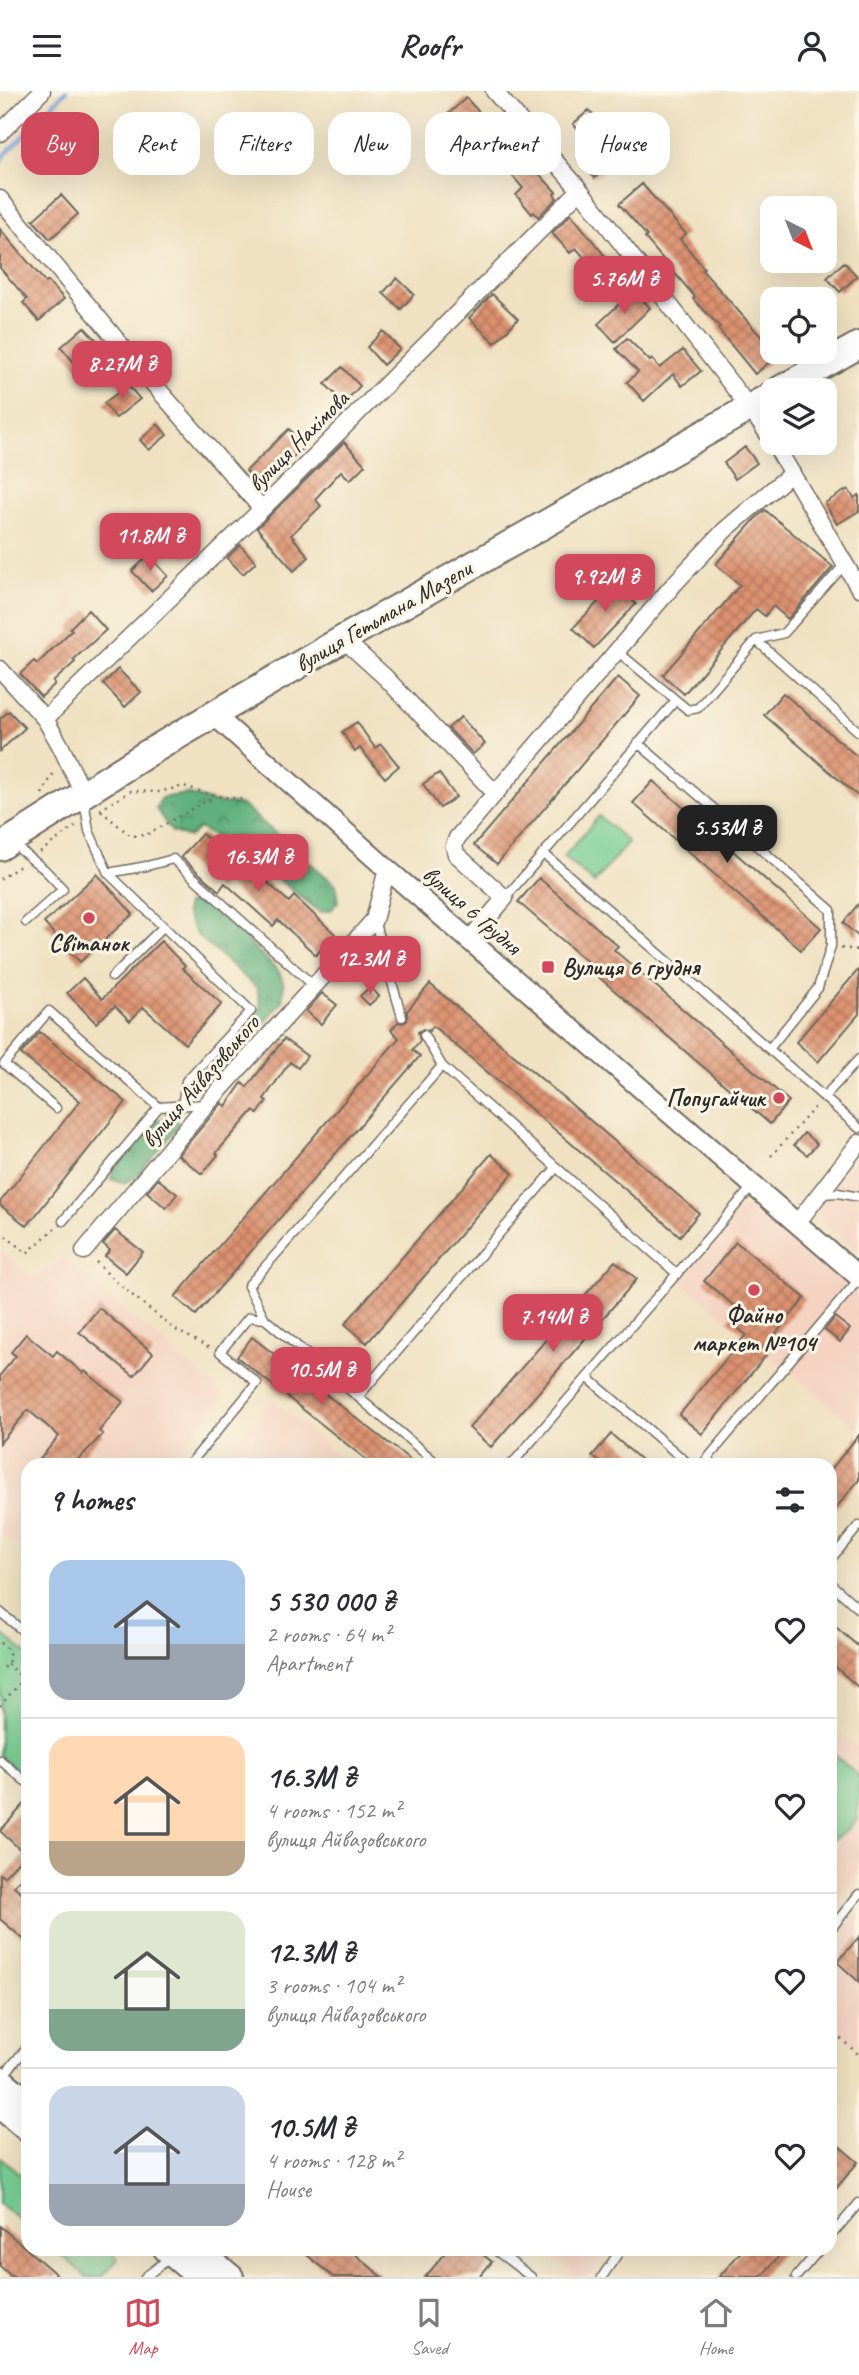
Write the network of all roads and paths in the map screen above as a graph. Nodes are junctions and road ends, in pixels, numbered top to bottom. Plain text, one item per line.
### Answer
1 (42, 91) edge
2 (494, 91) edge
3 (0, 132) edge
4 (580, 190) junction
5 (1, 200) edge
6 (856, 342) edge
7 (798, 378) edge
8 (760, 401) edge
9 (781, 455) edge
10 (792, 473) junction
11 (262, 509) junction
12 (845, 564) junction
13 (859, 588) edge
14 (343, 639) junction
15 (756, 640) junction
16 (617, 651) junction
17 (0, 669) edge
18 (676, 700) junction
19 (214, 715) junction
20 (45, 719) junction
21 (859, 732) edge
22 (638, 743) junction
23 (60, 745) junction
24 (495, 793) junction
25 (215, 796) junction
26 (242, 799) dead end
27 (36, 804) dead end
28 (90, 807) junction
29 (60, 839) dead end
30 (3, 848) edge
31 (543, 853) junction
32 (387, 869) junction
33 (108, 873) junction
34 (505, 898) junction
35 (374, 920) junction
36 (26, 922) dead end
37 (163, 927) junction
38 (469, 940) junction
39 (831, 946) junction
40 (859, 950) edge
41 (112, 977) dead end
42 (314, 986) junction
43 (402, 1017) dead end
44 (425, 1035) dead end
45 (769, 1048) junction
46 (859, 1059) edge
47 (2, 1062) edge
48 (442, 1066) junction
49 (824, 1097) junction
50 (207, 1104) junction
51 (182, 1106) junction
52 (159, 1107) junction
53 (55, 1108) dead end
54 (859, 1128) edge
55 (859, 1143) edge
56 (771, 1156) dead end
57 (556, 1168) junction
58 (754, 1184) junction
59 (819, 1194) junction
60 (859, 1197) edge
61 (63, 1221) joint
62 (797, 1223) junction
63 (0, 1232) edge
64 (84, 1251) joint
65 (677, 1274) junction
66 (859, 1278) edge
67 (265, 1319) junction
68 (220, 1352) junction
69 (587, 1377) junction
70 (358, 1397) junction
71 (195, 1458) edge
72 (431, 1458) edge
73 (517, 1458) edge
74 (682, 1458) edge
75 (708, 1458) edge
76 (859, 1525) edge
77 (837, 1552) edge
78 (837, 1589) edge
79 (859, 1609) edge
80 (0, 1612) edge
81 (21, 1629) edge
82 (0, 1643) edge
83 (8, 1664) junction
84 (0, 1670) edge
85 (21, 1676) edge
86 (21, 1682) edge
87 (0, 1706) edge
88 (0, 1760) edge
89 (21, 1778) edge
90 (859, 1894) edge
91 (837, 1921) edge
92 (837, 2035) edge
93 (21, 2054) edge
94 (859, 2055) edge
95 (0, 2079) edge
96 (21, 2097) edge
97 (0, 2106) edge
98 (21, 2124) edge
99 (859, 2203) edge
100 (837, 2229) edge
101 (172, 2256) edge
102 (183, 2256) edge
103 (189, 2256) edge
104 (503, 2256) edge
105 (616, 2256) edge
106 (814, 2256) edge
107 (145, 2277) edge
108 (199, 2277) edge
109 (231, 2277) edge
110 (531, 2277) edge
111 (602, 2277) edge
112 (796, 2277) edge

1 - 3 street
2 - 4 street
4 - 8 street
4 - 11 street, вулиця Нахімова
5 - 11 street
6 - 7 highway
8 - 14 highway, вулиця Гетьмана Мазепи
9 - 10 street
10 - 12 street
10 - 16 street
11 - 20 street, вулиця Нахімова
12 - 13 street
12 - 15 lane
14 - 19 highway, вулиця Гетьмана Мазепи
14 - 24 street
15 - 18 lane
15 - 21 lane
16 - 18 lane
16 - 24 street
17 - 20 street
18 - 22 lane
19 - 28 highway, вулиця Гетьмана Мазепи
19 - 32 street, вулиця 6 Грудня
20 - 23 street
22 - 31 lane
22 - 39 lane
23 - 27 path
23 - 28 street
24 - 34 street
25 - 26 path
25 - 28 path
25 - 28 path
28 - 29 path
28 - 30 highway, вулиця Гетьмана Мазепи
28 - 33 lane
30 - 36 lane
31 - 34 lane
31 - 45 lane
32 - 35 street, вулиця Айвазовського
32 - 38 street, вулиця 6 Грудня
33 - 37 lane
33 - 42 lane
34 - 38 street
35 - 42 street, вулиця Айвазовського
35 - 43 lane
37 - 41 lane
37 - 51 lane
38 - 58 street, вулиця 6 Грудня
39 - 40 path
39 - 45 lane
42 - 50 street, вулиця Айвазовського
44 - 48 lane
45 - 49 lane
46 - 49 lane
47 - 52 lane
47 - 53 lane
48 - 57 lane
48 - 67 lane
49 - 54 lane
49 - 56 path
50 - 51 lane
50 - 64 street, вулиця Айвазовського
51 - 52 lane
52 - 61 lane
55 - 59 street
57 - 65 lane
57 - 70 lane
58 - 62 street, вулиця 6 Грудня
58 - 65 lane
59 - 60 lane
59 - 62 street
61 - 63 path
62 - 66 street, вулиця 6 Грудня
64 - 68 path
65 - 69 lane
66 - 75 lane
67 - 68 lane
67 - 70 lane
68 - 71 lane
69 - 73 lane
69 - 74 lane
70 - 72 lane
76 - 77 lane
78 - 79 lane
80 - 81 lane
82 - 83 path
83 - 84 path
83 - 85 path
86 - 87 path
88 - 89 lane
90 - 91 lane
92 - 94 path
93 - 95 lane
95 - 96 main road
97 - 98 main road
99 - 100 lane
101 - 107 lane
102 - 108 main road
103 - 109 main road
104 - 110 lane
105 - 111 lane
106 - 112 lane

